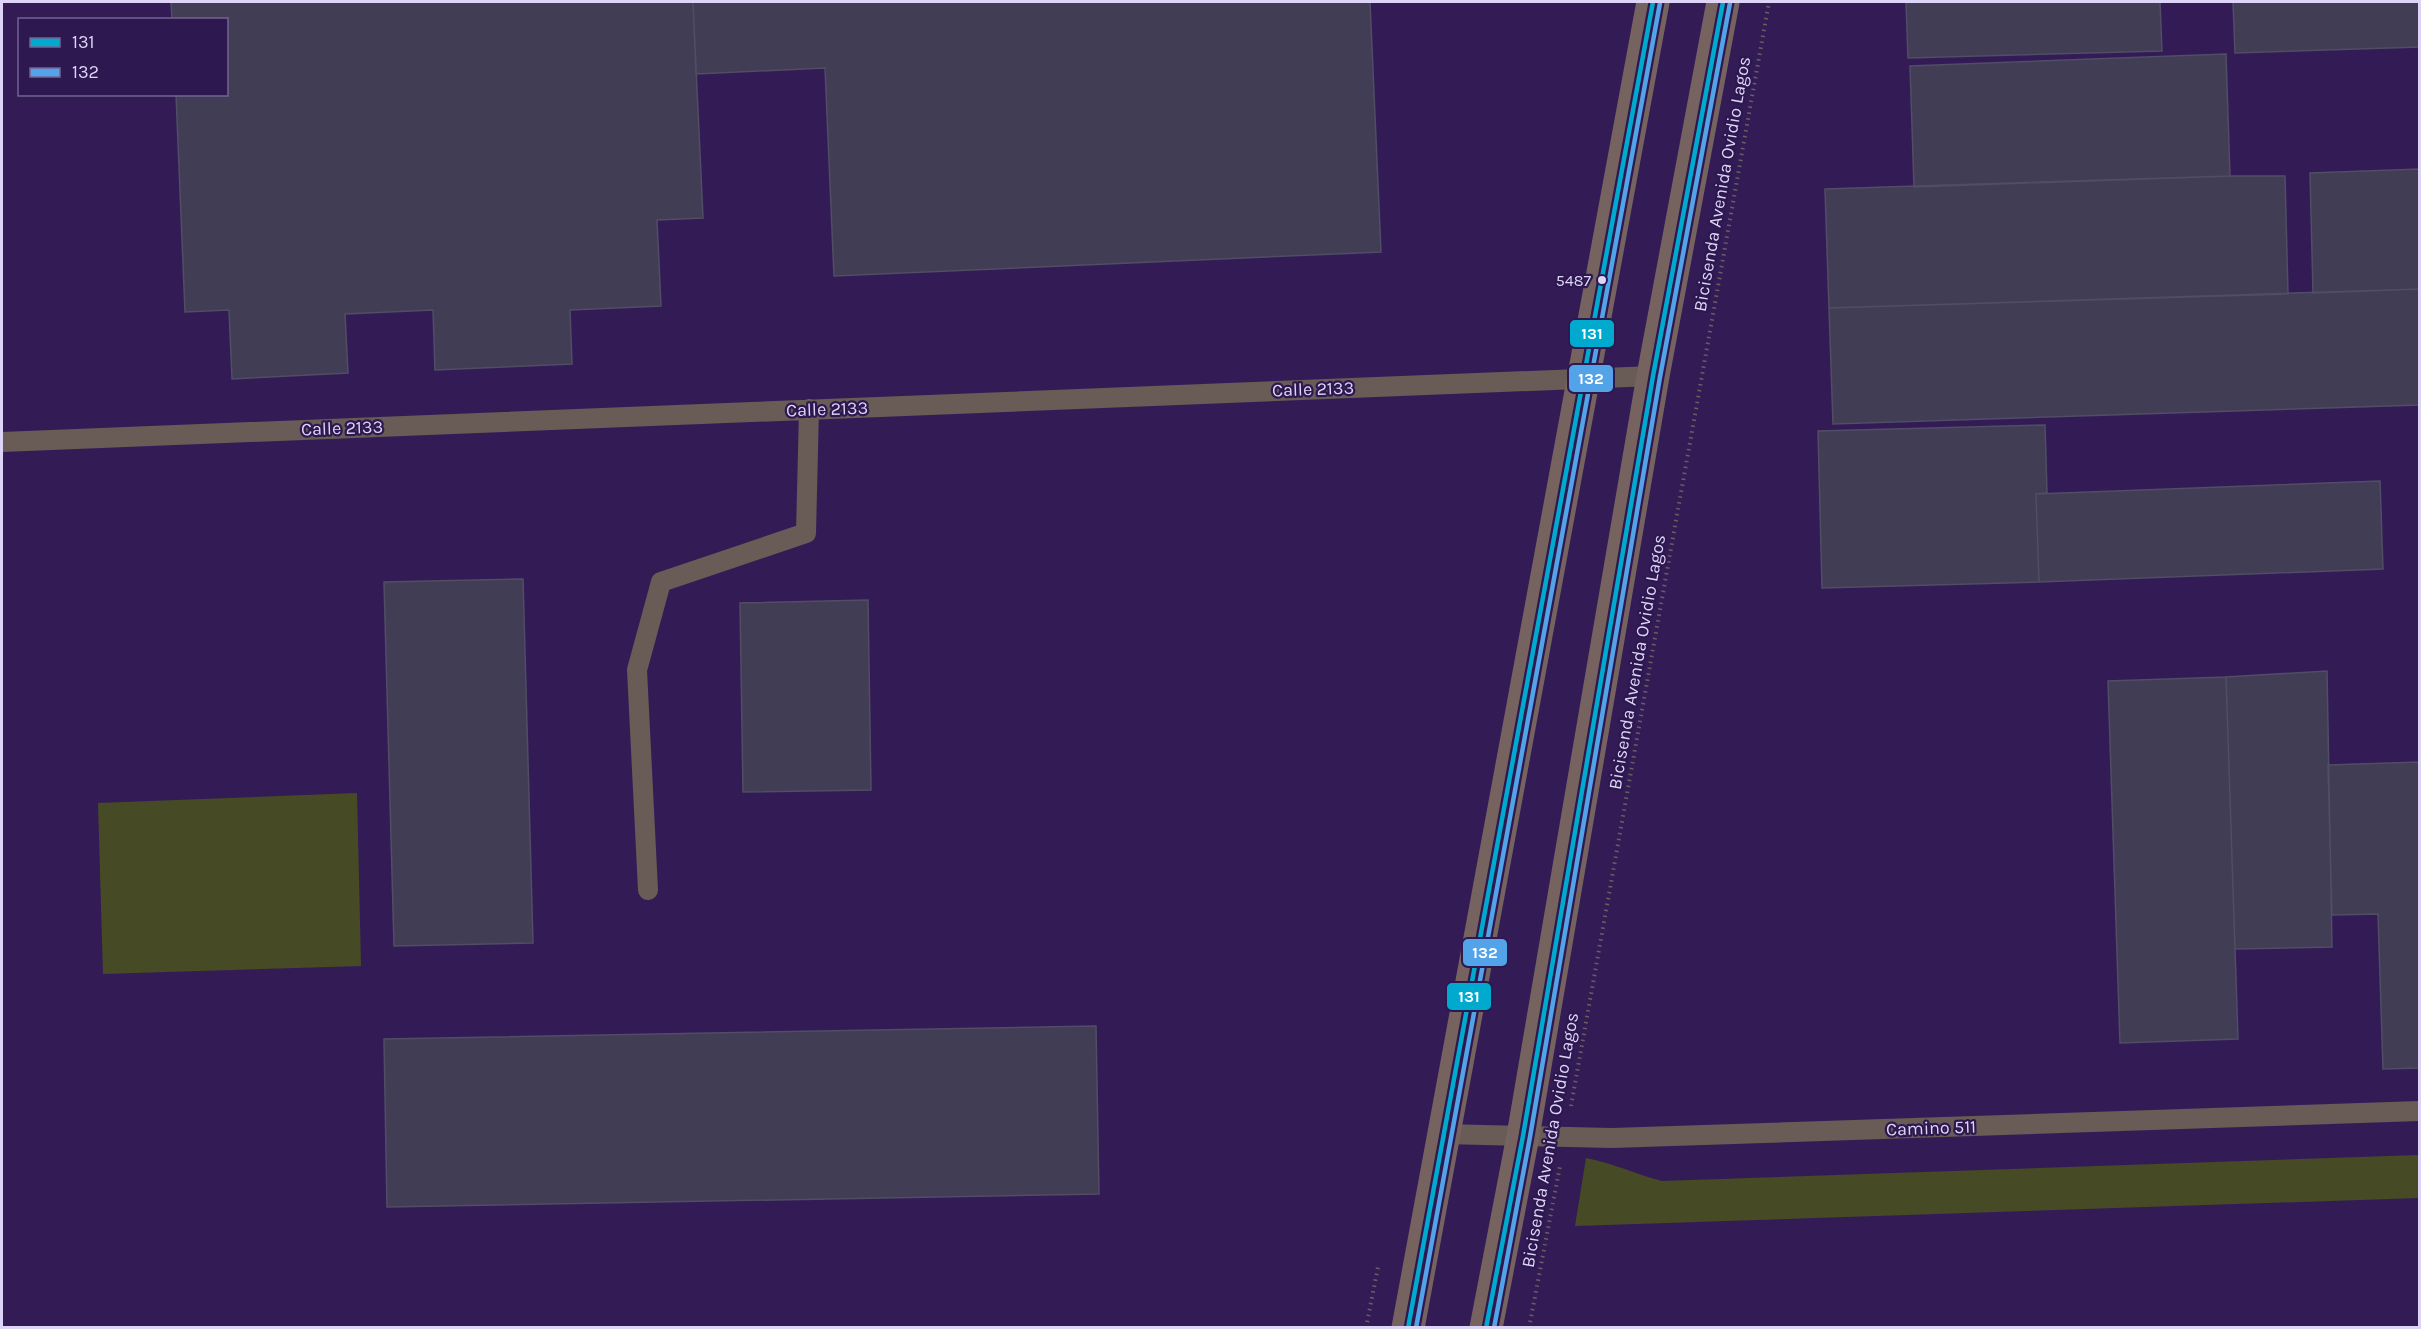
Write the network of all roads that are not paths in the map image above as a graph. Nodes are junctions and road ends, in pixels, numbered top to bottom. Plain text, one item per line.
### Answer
1 (1653, 2) edge
2 (1723, 2) edge
3 (1653, 376) junction
4 (1583, 379) junction
5 (809, 409) junction
6 (2, 442) edge
7 (648, 890) dead end
8 (2420, 1111) edge
9 (1442, 1134) junction
10 (1523, 1136) junction
11 (1408, 1328) edge
12 (1486, 1328) edge

1 - 4 main road
2 - 3 main road
3 - 4 lane, Calle 2133
3 - 10 main road
4 - 5 lane, Calle 2133
4 - 9 main road
5 - 6 lane, Calle 2133
5 - 7 lane
8 - 10 lane, Camino 511
9 - 10 lane, Camino 511
9 - 11 main road
10 - 12 main road

